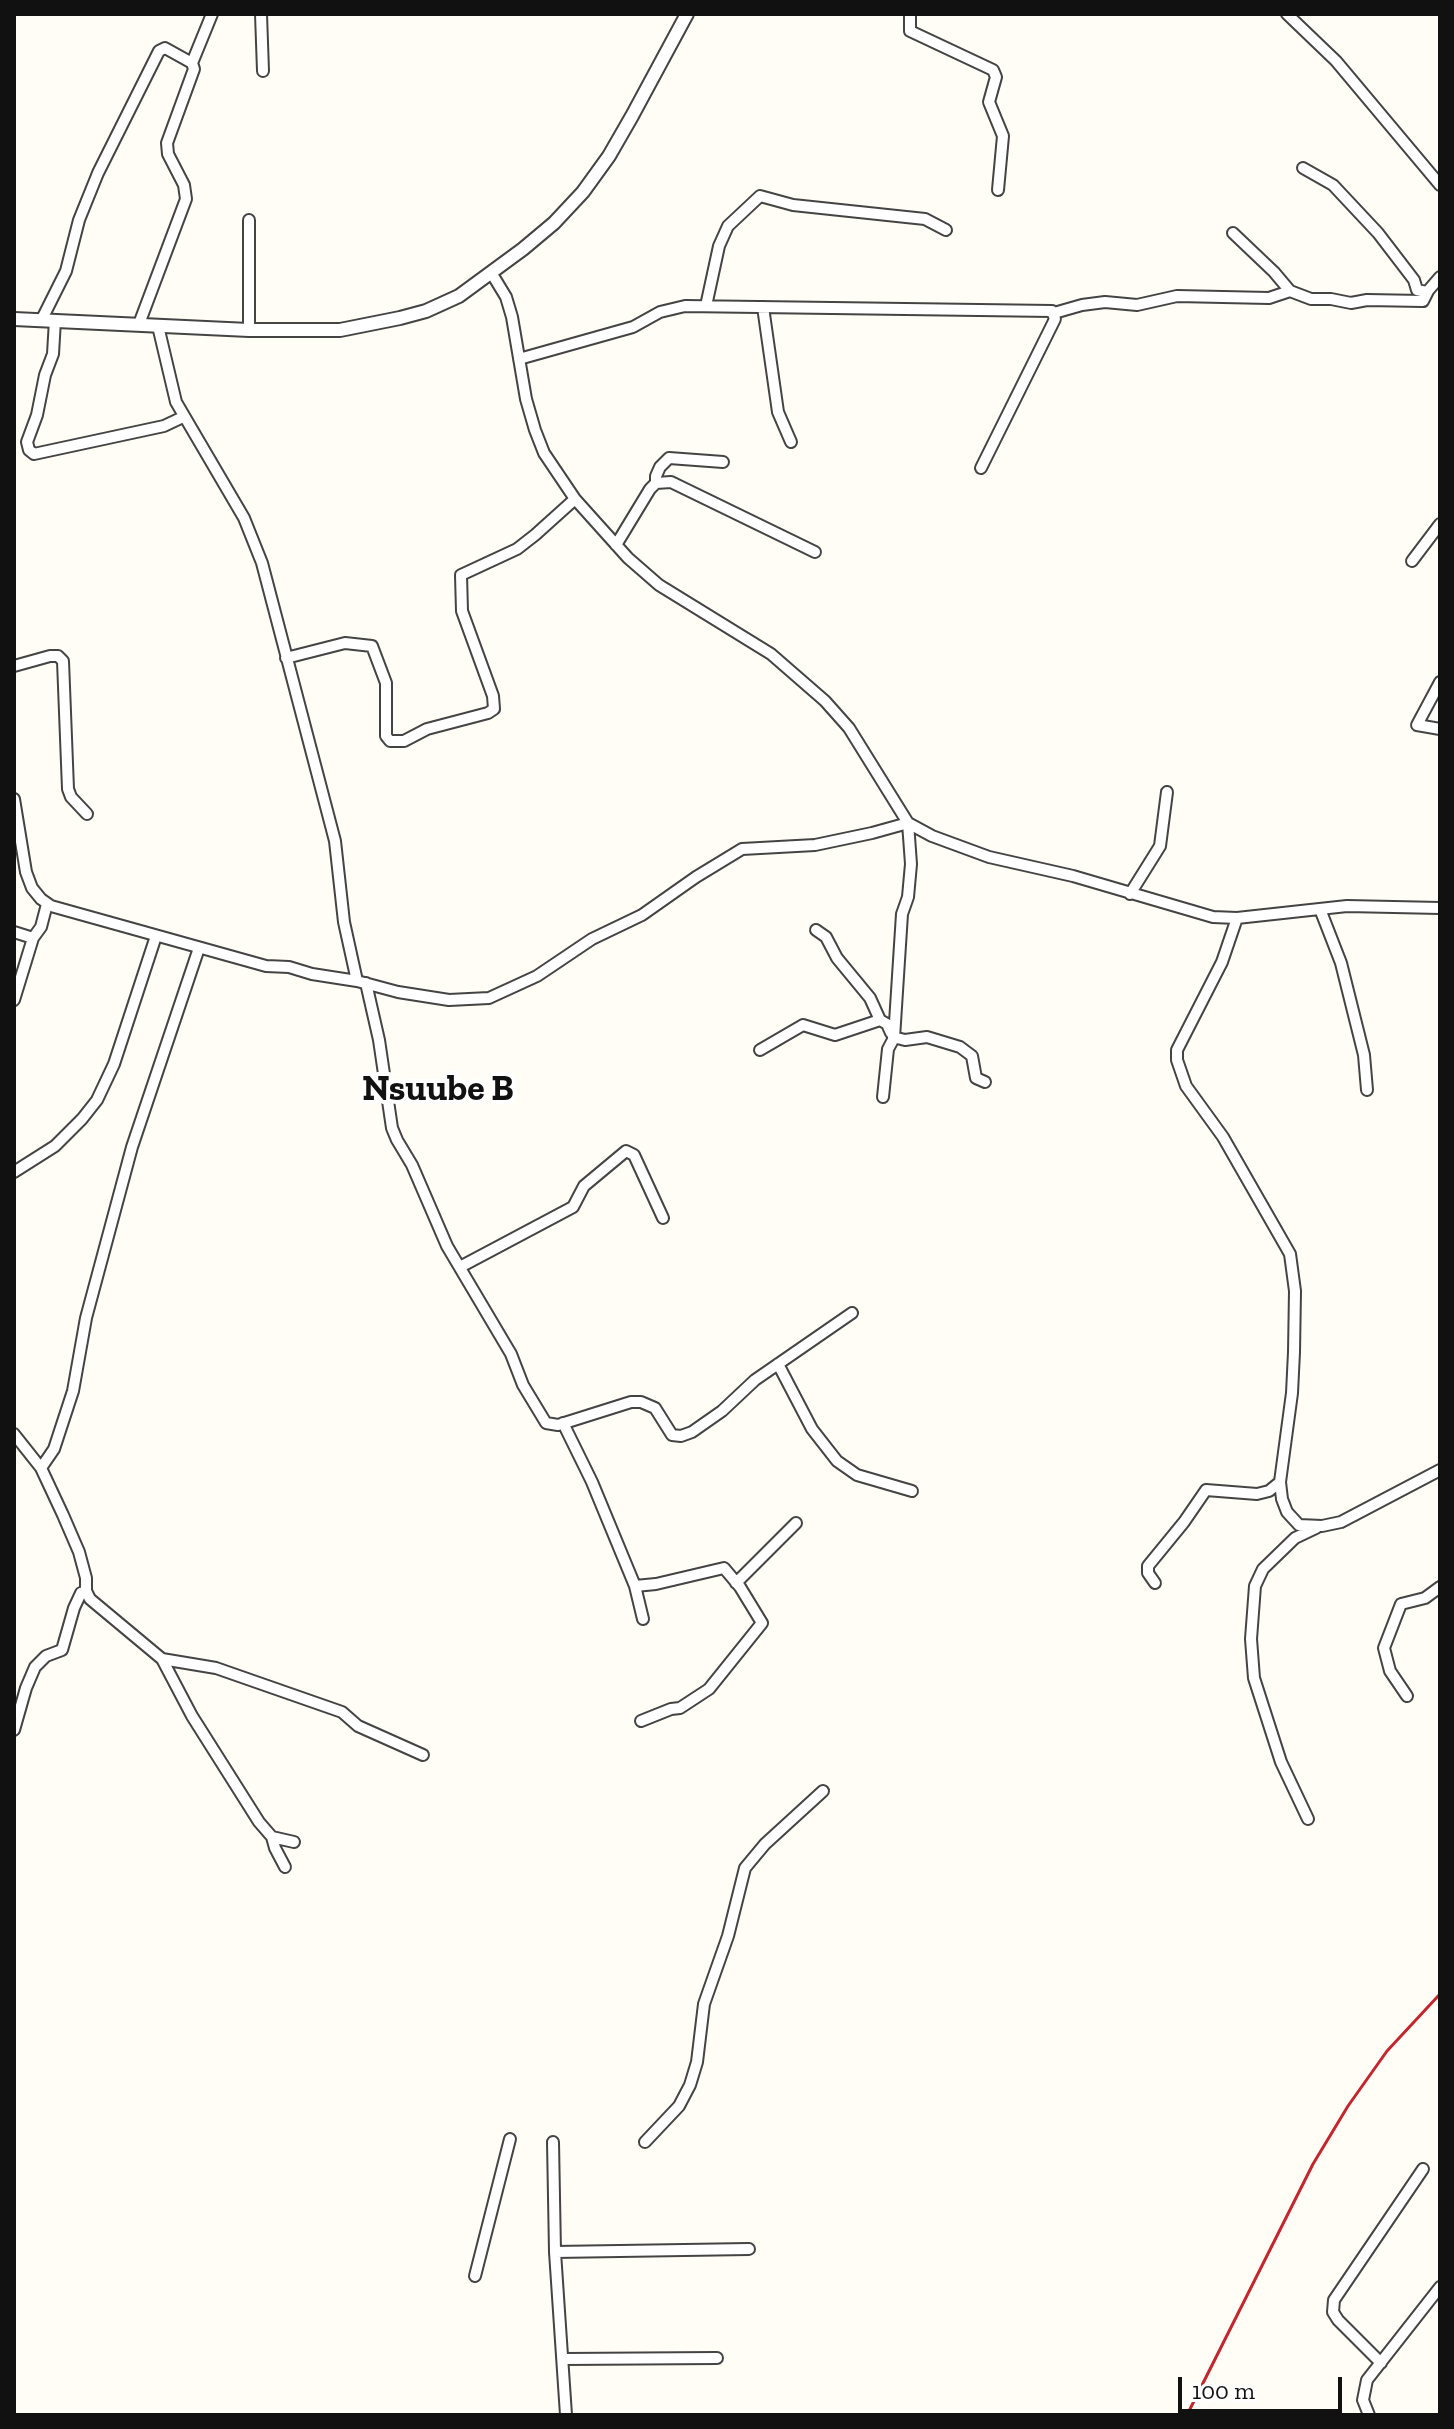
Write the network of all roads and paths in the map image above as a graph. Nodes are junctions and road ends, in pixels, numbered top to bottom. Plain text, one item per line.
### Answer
1 (212, 14) edge
2 (261, 14) edge
3 (687, 14) edge
4 (910, 14) edge
5 (1287, 14) edge
6 (192, 63) junction
7 (263, 71) dead end
8 (1303, 168) dead end
9 (1440, 185) edge
10 (998, 190) dead end
11 (249, 220) dead end
12 (946, 230) dead end
13 (1233, 233) dead end
14 (492, 274) junction
15 (1440, 277) edge
16 (1290, 291) junction
17 (1428, 291) junction
18 (706, 306) junction
19 (763, 307) junction
20 (1054, 313) junction
21 (14, 319) edge
22 (49, 320) junction
23 (139, 324) junction
24 (158, 326) junction
25 (249, 330) junction
26 (519, 359) junction
27 (183, 417) junction
28 (791, 442) dead end
29 (723, 462) dead end
30 (981, 468) dead end
31 (656, 483) junction
32 (575, 499) junction
33 (1440, 524) edge
34 (616, 545) junction
35 (815, 552) dead end
36 (1412, 561) dead end
37 (286, 658) junction
38 (14, 666) edge
39 (1440, 682) edge
40 (1440, 729) edge
41 (1167, 792) dead end
42 (14, 799) edge
43 (87, 814) dead end
44 (908, 823) junction
45 (1130, 894) junction
46 (47, 904) junction
47 (1440, 908) edge
48 (1320, 909) junction
49 (1237, 918) junction
50 (816, 930) dead end
51 (14, 932) edge
52 (156, 936) junction
53 (33, 938) junction
54 (199, 948) junction
55 (362, 982) junction
56 (14, 1000) edge
57 (880, 1020) junction
58 (894, 1038) junction
59 (760, 1050) dead end
60 (985, 1082) dead end
61 (1367, 1090) dead end
62 (883, 1097) dead end
63 (14, 1172) edge
64 (663, 1218) dead end
65 (460, 1267) junction
66 (852, 1313) dead end
67 (778, 1364) junction
68 (563, 1423) junction
69 (14, 1434) edge
70 (41, 1468) junction
71 (1440, 1470) edge
72 (1280, 1482) junction
73 (912, 1491) dead end
74 (796, 1523) dead end
75 (1317, 1527) junction
76 (736, 1583) junction
77 (1155, 1583) dead end
78 (635, 1586) junction
79 (1440, 1587) edge
80 (86, 1591) junction
81 (643, 1619) dead end
82 (162, 1659) junction
83 (20, 1689) edge
84 (1407, 1696) dead end
85 (641, 1721) dead end
86 (14, 1730) edge
87 (423, 1755) dead end
88 (823, 1791) dead end
89 (1308, 1819) dead end
90 (272, 1837) junction
91 (294, 1842) dead end
92 (285, 1867) dead end
93 (510, 2139) dead end
94 (553, 2142) dead end
95 (645, 2142) dead end
96 (1423, 2169) dead end
97 (749, 2249) dead end
98 (555, 2252) junction
99 (475, 2276) dead end
100 (1440, 2287) edge
101 (717, 2358) dead end
102 (564, 2359) junction
103 (1381, 2363) junction
104 (566, 2415) edge
105 (1369, 2415) edge

1 - 6 street
2 - 7 street
3 - 14 street
4 - 10 street
5 - 9 street
6 - 22 street
6 - 23 street
8 - 17 street
11 - 25 street
12 - 18 street
13 - 16 street
14 - 25 street
14 - 26 street
15 - 17 street
16 - 17 street
16 - 20 street
18 - 19 street
18 - 26 street
19 - 20 street
19 - 28 street
20 - 30 street
21 - 22 street
22 - 23 street
22 - 27 street
23 - 24 street
24 - 25 street
24 - 27 street
26 - 32 street
27 - 37 street
29 - 31 street
31 - 34 street
31 - 35 street
32 - 34 street
32 - 37 street
33 - 36 street
34 - 44 street
37 - 55 street
38 - 43 street
39 - 40 street
41 - 45 street
42 - 46 street
44 - 45 street
44 - 55 street
44 - 58 street
45 - 49 street
46 - 52 street
46 - 53 street
47 - 48 street
48 - 49 street
48 - 61 street
49 - 72 street
50 - 57 street
51 - 53 street
52 - 54 street
52 - 63 street
53 - 56 street
54 - 55 street
54 - 70 street
55 - 65 street
57 - 58 street
57 - 59 street
58 - 60 street
58 - 62 street
64 - 65 street
65 - 68 street
66 - 67 street
67 - 68 street
67 - 73 street
68 - 78 street
69 - 70 street
70 - 80 street
71 - 75 street
72 - 75 street
72 - 77 street
74 - 76 street
75 - 89 street
76 - 78 street
76 - 85 street
78 - 81 street
79 - 84 street
80 - 82 street
80 - 83 street
82 - 87 street
82 - 90 street
83 - 86 street
88 - 95 street
90 - 91 street
90 - 92 street
93 - 99 street
94 - 98 street
96 - 103 street
97 - 98 street
98 - 102 street
100 - 103 street
101 - 102 street
102 - 104 street
103 - 105 street

